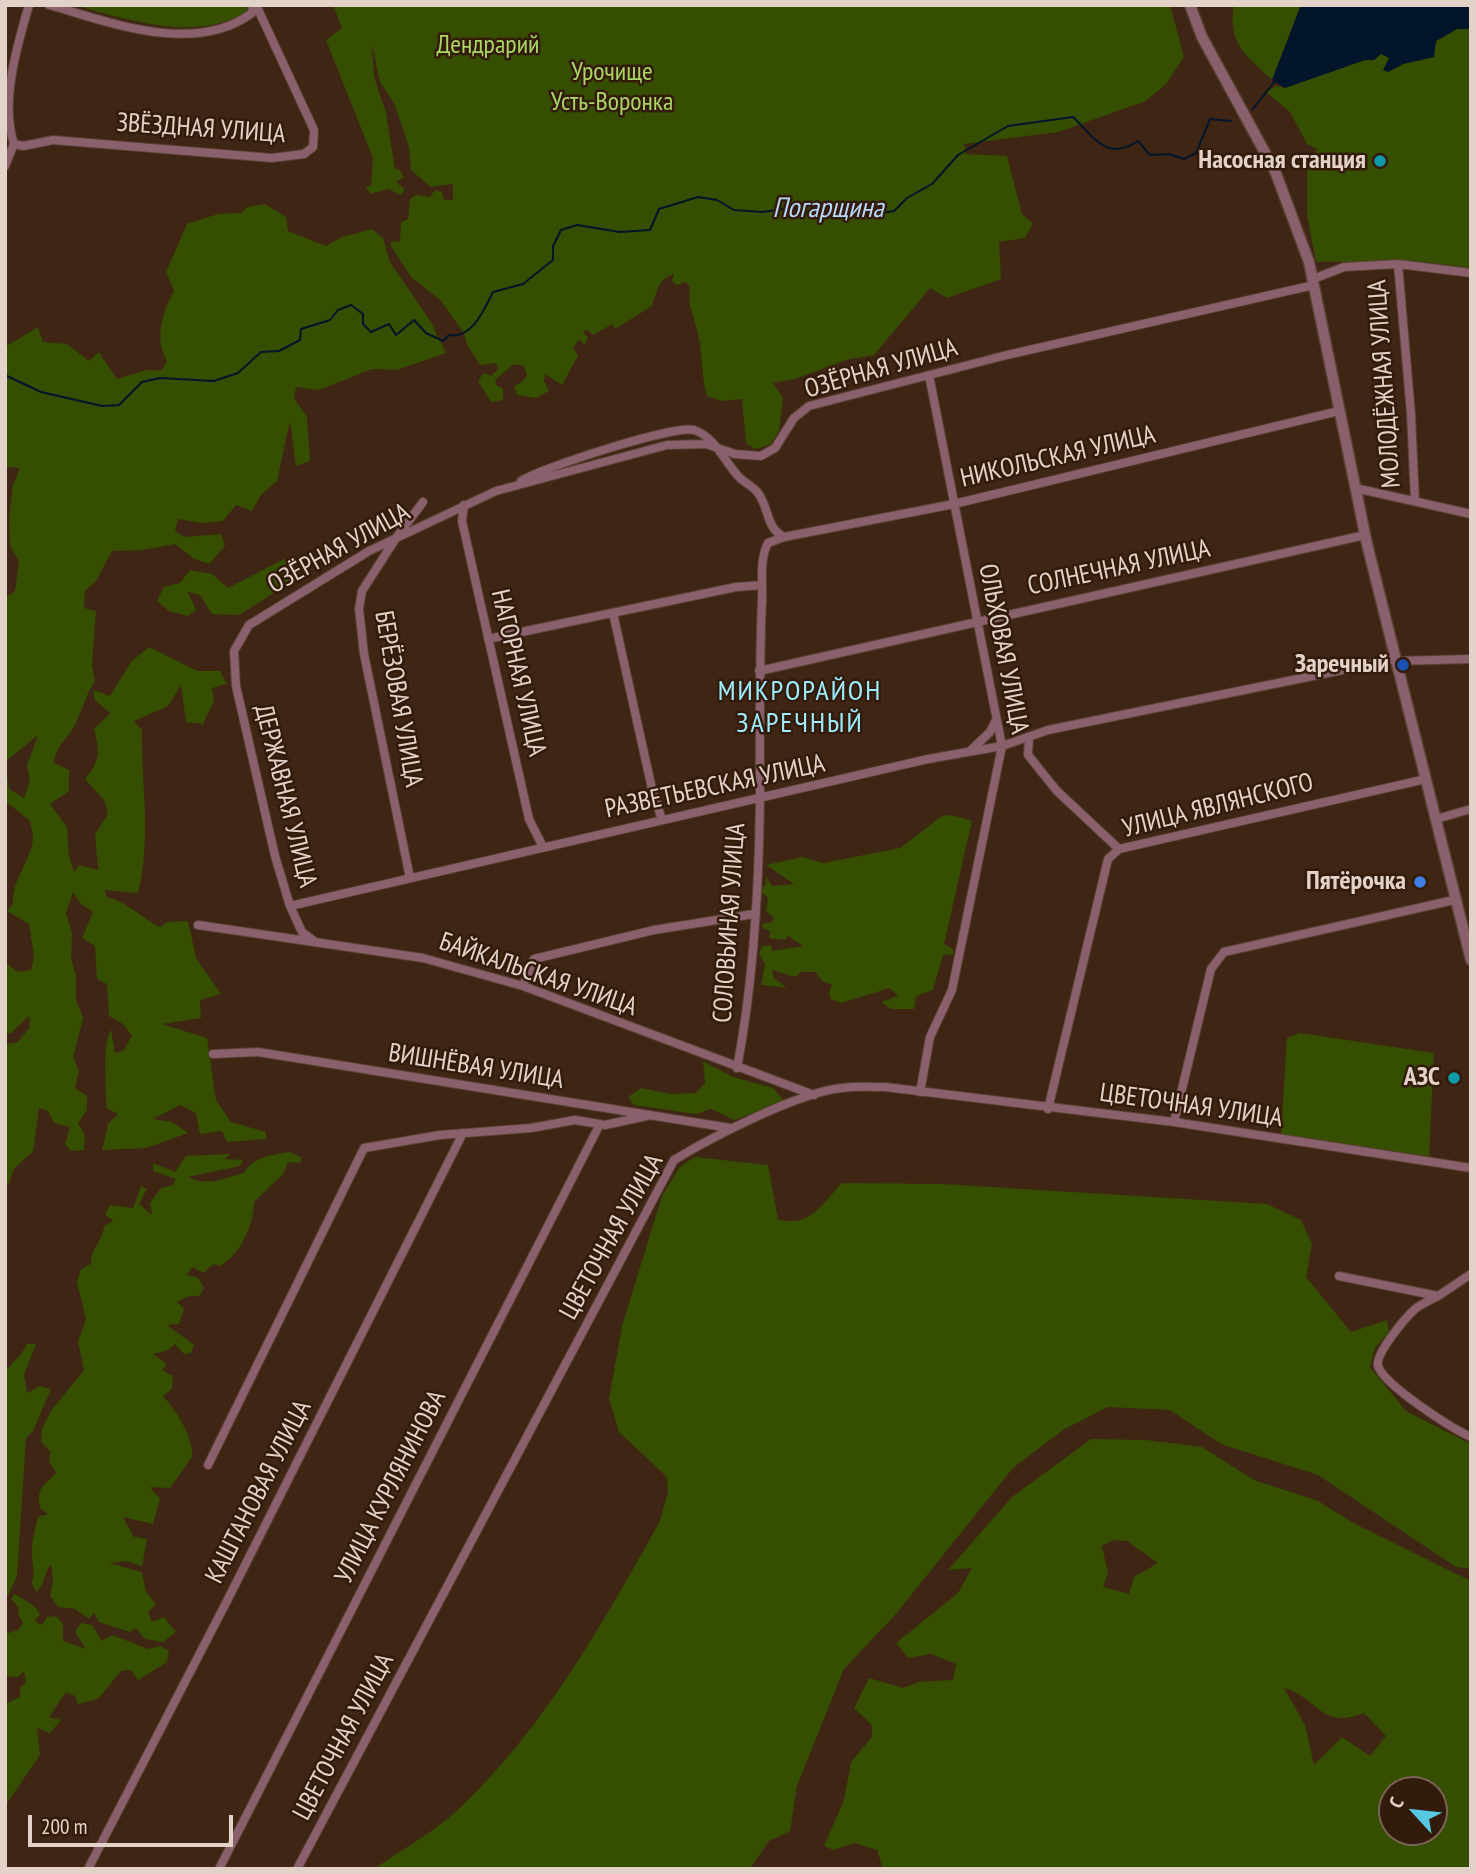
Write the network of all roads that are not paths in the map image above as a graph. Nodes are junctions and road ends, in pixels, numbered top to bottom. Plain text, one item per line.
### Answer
1 (29, 5) edge
2 (49, 5) edge
3 (255, 5) edge
4 (1190, 5) edge
5 (6, 109) edge
6 (14, 144) junction
7 (5, 166) edge
8 (1398, 264) junction
9 (1471, 273) edge
10 (1313, 282) junction
11 (929, 374) junction
12 (1339, 411) junction
13 (716, 447) junction
14 (518, 485) junction
15 (1355, 488) junction
16 (1415, 501) junction
17 (423, 502) dead end
18 (954, 503) junction
19 (464, 505) junction
20 (1471, 514) edge
21 (1365, 535) junction
22 (784, 537) junction
23 (396, 538) junction
24 (762, 585) junction
25 (613, 613) junction
26 (977, 621) junction
27 (488, 639) junction
28 (234, 651) joint
29 (1471, 659) edge
30 (1396, 660) junction
31 (759, 671) junction
32 (996, 720) junction
33 (1029, 737) junction
34 (1002, 746) junction
35 (970, 751) junction
36 (1426, 779) junction
37 (760, 799) junction
38 (1471, 808) edge
39 (1436, 819) junction
40 (662, 820) junction
41 (543, 847) junction
42 (1119, 849) junction
43 (410, 878) junction
44 (1454, 900) junction
45 (290, 906) junction
46 (754, 914) junction
47 (198, 925) dead end
48 (314, 941) junction
49 (1471, 960) edge
50 (523, 986) junction
51 (212, 1054) dead end
52 (737, 1068) junction
53 (920, 1092) junction
54 (814, 1096) junction
55 (1048, 1109) junction
56 (651, 1115) junction
57 (1174, 1122) junction
58 (600, 1124) junction
59 (733, 1128) junction
60 (463, 1133) junction
61 (1471, 1168) edge
62 (1471, 1274) edge
63 (1339, 1276) dead end
64 (1438, 1296) junction
65 (1471, 1437) edge
66 (208, 1465) dead end
67 (88, 1869) edge
68 (219, 1869) edge
69 (297, 1869) edge

1 - 5 street
2 - 3 street
3 - 6 street, ЗВЁЗДНАЯ УЛИЦА
4 - 10 street
5 - 6 street
6 - 7 street
8 - 9 street, МОЛОДЁЖНАЯ УЛИЦА
8 - 10 street, МОЛОДЁЖНАЯ УЛИЦА
8 - 16 street, МОЛОДЁЖНАЯ УЛИЦА
10 - 11 street, ОЗЁРНАЯ УЛИЦА
10 - 12 street
11 - 13 street, ОЗЁРНАЯ УЛИЦА
11 - 18 street, ОЛЬХОВАЯ УЛИЦА
12 - 15 street
12 - 18 street, НИКОЛЬСКАЯ УЛИЦА
13 - 14 street, ОЗЁРНАЯ УЛИЦА
13 - 14 street
13 - 22 street
14 - 19 street, ОЗЁРНАЯ УЛИЦА
15 - 16 street, МОЛОДЁЖНАЯ УЛИЦА
15 - 21 street
16 - 20 street, МОЛОДЁЖНАЯ УЛИЦА
17 - 23 street, БЕРЁЗОВАЯ УЛИЦА
18 - 22 street, НИКОЛЬСКАЯ УЛИЦА
18 - 26 street, ОЛЬХОВАЯ УЛИЦА
19 - 23 street, ОЗЁРНАЯ УЛИЦА
19 - 27 street, НАГОРНАЯ УЛИЦА
21 - 26 street, СОЛНЕЧНАЯ УЛИЦА
21 - 30 street
22 - 24 street, СОЛОВЬИНАЯ УЛИЦА
23 - 28 street, ОЗЁРНАЯ УЛИЦА
23 - 43 street, БЕРЁЗОВАЯ УЛИЦА
24 - 25 street
24 - 31 street, СОЛОВЬИНАЯ УЛИЦА
25 - 27 street
25 - 40 street
26 - 31 street, СОЛНЕЧНАЯ УЛИЦА
26 - 32 street, ОЛЬХОВАЯ УЛИЦА
27 - 41 street, НАГОРНАЯ УЛИЦА
28 - 45 street, ДЕРЖАВНАЯ УЛИЦА
29 - 30 street, РАЗВЕТЬЕВСКАЯ УЛИЦА
30 - 33 street, РАЗВЕТЬЕВСКАЯ УЛИЦА
30 - 36 street
31 - 37 street, СОЛОВЬИНАЯ УЛИЦА
32 - 34 street, ОЛЬХОВАЯ УЛИЦА
32 - 35 street
33 - 34 street, РАЗВЕТЬЕВСКАЯ УЛИЦА
33 - 42 street
34 - 35 street, РАЗВЕТЬЕВСКАЯ УЛИЦА
34 - 53 street, ОЛЬХОВАЯ УЛИЦА
35 - 37 street, РАЗВЕТЬЕВСКАЯ УЛИЦА
36 - 39 street
36 - 42 street, УЛИЦА ЯВЛЯНСКОГО
37 - 40 street, РАЗВЕТЬЕВСКАЯ УЛИЦА
37 - 46 street, СОЛОВЬИНАЯ УЛИЦА
38 - 39 street
39 - 44 street
40 - 41 street, РАЗВЕТЬЕВСКАЯ УЛИЦА
41 - 43 street, РАЗВЕТЬЕВСКАЯ УЛИЦА
42 - 55 street, УЛИЦА ЯВЛЯНСКОГО
43 - 45 street, РАЗВЕТЬЕВСКАЯ УЛИЦА
44 - 49 street
44 - 57 street
45 - 48 street, ДЕРЖАВНАЯ УЛИЦА
46 - 50 street
46 - 52 street, СОЛОВЬИНАЯ УЛИЦА
47 - 48 street, БАЙКАЛЬСКАЯ УЛИЦА
48 - 50 street, БАЙКАЛЬСКАЯ УЛИЦА
50 - 52 street, БАЙКАЛЬСКАЯ УЛИЦА
51 - 56 street, ВИШНЁВАЯ УЛИЦА
52 - 54 street, БАЙКАЛЬСКАЯ УЛИЦА
53 - 54 street, ЦВЕТОЧНАЯ УЛИЦА
53 - 55 street, ЦВЕТОЧНАЯ УЛИЦА
54 - 59 street, ЦВЕТОЧНАЯ УЛИЦА
55 - 57 street, ЦВЕТОЧНАЯ УЛИЦА
56 - 58 street
56 - 59 street, ВИШНЁВАЯ УЛИЦА
57 - 61 street, ЦВЕТОЧНАЯ УЛИЦА
58 - 60 street
58 - 68 street, УЛИЦА КУРЛЯНИНОВА
59 - 69 street, ЦВЕТОЧНАЯ УЛИЦА
60 - 66 street
60 - 67 street, КАШТАНОВАЯ УЛИЦА
62 - 64 street
63 - 64 street
64 - 65 street

